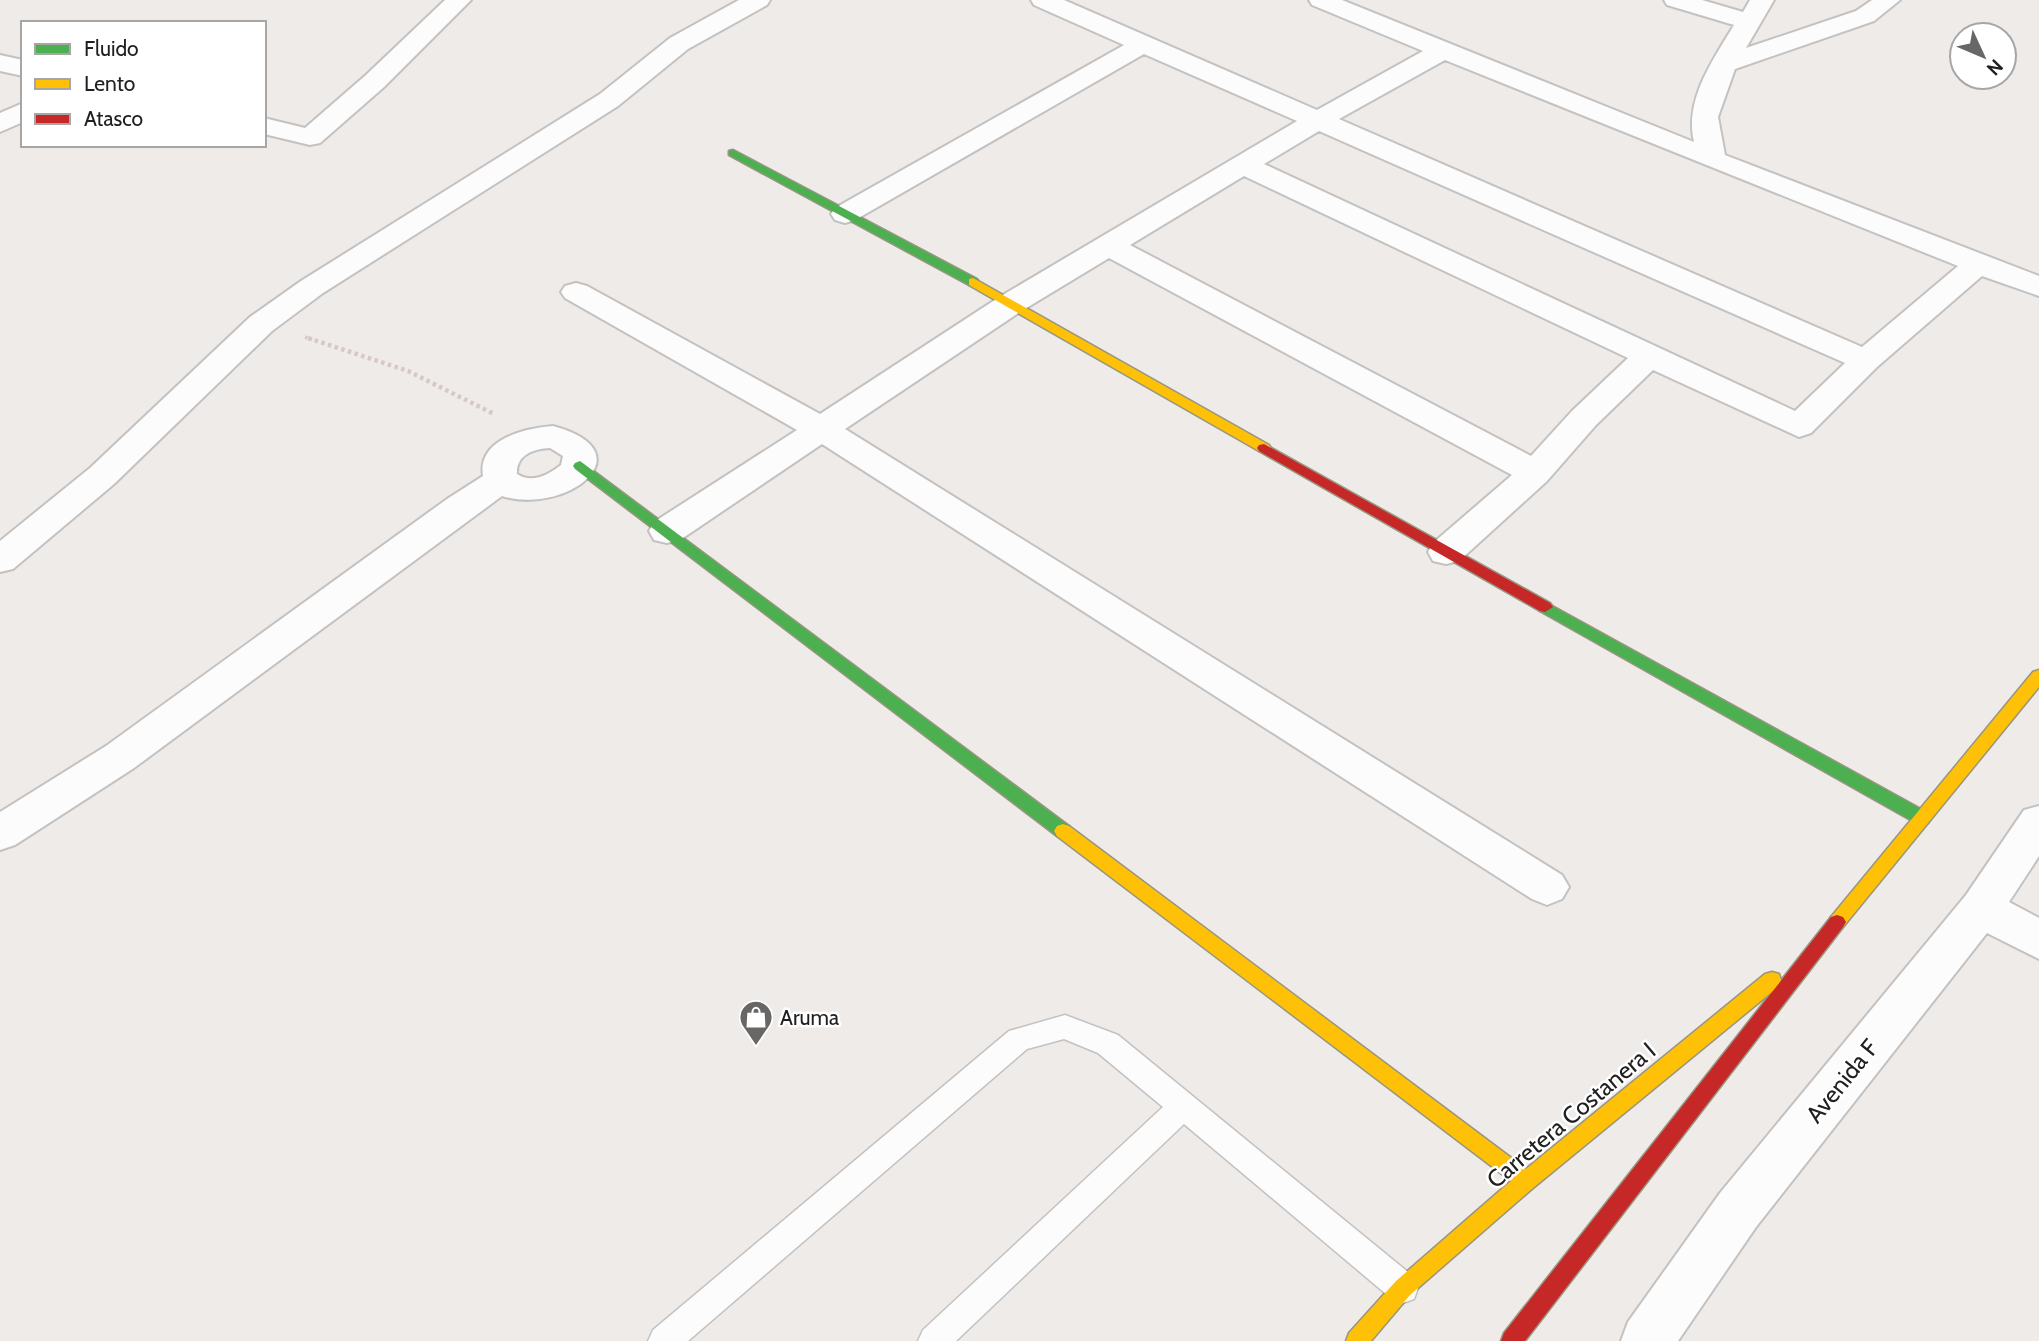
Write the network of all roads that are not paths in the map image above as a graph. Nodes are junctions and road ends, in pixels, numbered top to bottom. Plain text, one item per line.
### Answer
1 (459, 0) edge
2 (758, 0) edge
3 (1043, 0) edge
4 (1321, 0) edge
5 (1675, 0) edge
6 (1888, 0) edge
7 (1756, 11) edge
8 (1143, 44) junction
9 (1443, 50) junction
10 (0, 63) edge
11 (1727, 63) junction
12 (21, 68) edge
13 (21, 112) edge
14 (1318, 120) junction
15 (0, 124) edge
16 (266, 127) edge
17 (733, 152) dead end
18 (1713, 160) junction
19 (1243, 165) junction
20 (845, 214) junction
21 (1108, 245) junction
22 (1979, 263) junction
23 (2039, 287) edge
24 (576, 292) dead end
25 (1012, 303) junction
26 (1650, 355) junction
27 (1866, 360) junction
28 (821, 429) junction
29 (580, 466) junction
30 (1535, 473) junction
31 (501, 480) junction
32 (667, 531) junction
33 (1446, 552) junction
34 (0, 560) edge
35 (2039, 676) edge
36 (1922, 818) junction
37 (2039, 822) edge
38 (0, 833) edge
39 (1546, 887) dead end
40 (1981, 908) junction
41 (1825, 936) junction
42 (2039, 940) edge
43 (1184, 1106) junction
44 (1525, 1181) junction
45 (1403, 1288) junction
46 (664, 1341) edge
47 (933, 1341) edge
48 (1357, 1341) edge
49 (1512, 1341) edge
50 (1647, 1341) edge

1 - 16 street
2 - 34 street
3 - 8 street
4 - 9 street
5 - 7 street
6 - 11 street
7 - 11 street
8 - 14 street
8 - 20 street
9 - 14 street
9 - 18 street
10 - 12 street
11 - 18 street
13 - 15 street
14 - 19 street
14 - 27 street
17 - 20 street
18 - 22 street
19 - 21 street
19 - 26 street
20 - 25 street
21 - 25 street
21 - 30 street
22 - 23 street
22 - 27 street
24 - 28 street
25 - 28 street
25 - 33 street
26 - 27 street
26 - 30 street
28 - 32 street
28 - 39 street
29 - 31 street
29 - 31 street
29 - 32 street
30 - 33 street
31 - 38 street
32 - 44 street
33 - 36 street
35 - 36 street, Carretera Costanera I
36 - 41 street, Carretera Costanera I
37 - 40 street, Avenida F
40 - 42 street
40 - 50 street, Avenida F
41 - 44 street, Carretera Costanera I
41 - 49 street, Carretera Costanera I
43 - 45 lane
43 - 46 lane
43 - 47 lane
44 - 45 street, Carretera Costanera I
45 - 48 street, Carretera Costanera I

